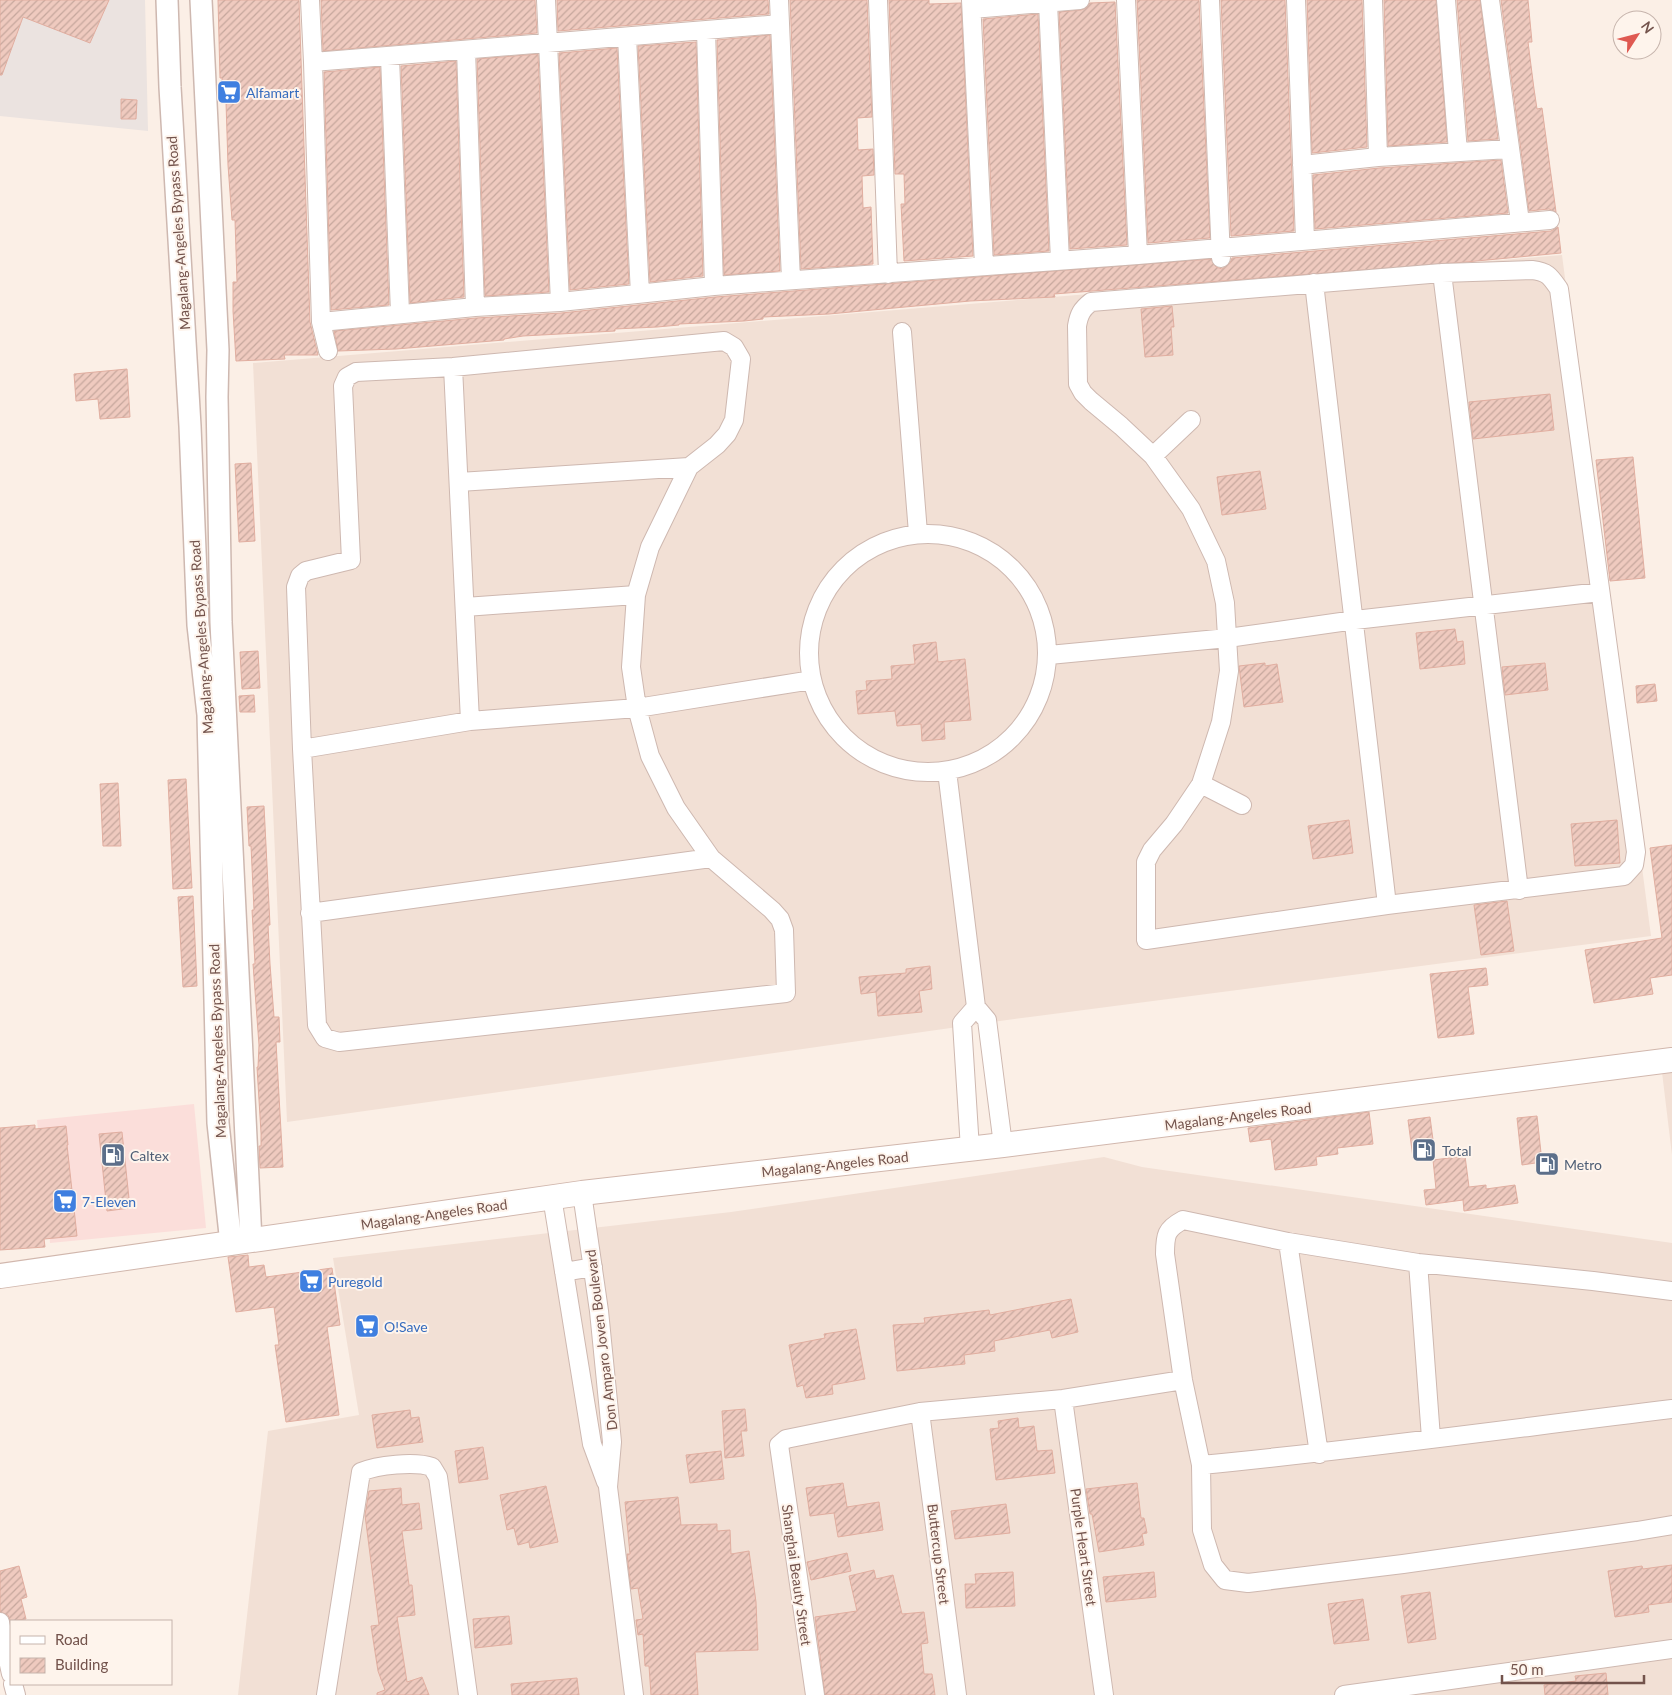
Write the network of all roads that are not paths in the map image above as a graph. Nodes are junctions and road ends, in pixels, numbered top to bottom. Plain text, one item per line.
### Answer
1 (167, 0) edge
2 (202, 0) edge
3 (310, 0) edge
4 (546, 0) edge
5 (779, 0) edge
6 (878, 0) edge
7 (1080, 0) edge
8 (1126, 0) edge
9 (1210, 0) edge
10 (1296, 0) edge
11 (1373, 0) edge
12 (1446, 0) edge
13 (1490, 0) edge
14 (1048, 3) junction
15 (971, 5) edge
16 (780, 24) junction
17 (706, 31) junction
18 (627, 37) junction
19 (548, 43) junction
20 (466, 50) junction
21 (390, 56) junction
22 (313, 62) junction
23 (1509, 149) junction
24 (1458, 152) junction
25 (1378, 157) junction
26 (1302, 165) junction
27 (1550, 220) dead end
28 (1520, 222) junction
29 (1305, 240) junction
30 (1222, 253) junction
31 (1138, 255) junction
32 (1060, 260) junction
33 (984, 266) junction
34 (1442, 273) junction
35 (888, 274) junction
36 (791, 280) junction
37 (1314, 283) junction
38 (714, 286) junction
39 (640, 294) junction
40 (560, 302) junction
41 (475, 307) junction
42 (400, 314) junction
43 (321, 322) junction
44 (902, 332) dead end
45 (328, 351) dead end
46 (453, 367) junction
47 (1191, 420) dead end
48 (1152, 456) junction
49 (689, 467) junction
50 (458, 482) junction
51 (918, 533) junction
52 (1600, 592) junction
53 (636, 595) junction
54 (1483, 604) junction
55 (465, 607) junction
56 (1354, 620) junction
57 (1228, 638) junction
58 (1049, 655) junction
59 (812, 680) junction
60 (637, 708) junction
61 (470, 721) junction
62 (302, 749) junction
63 (947, 771) junction
64 (1201, 784) junction
65 (1242, 805) dead end
66 (711, 858) junction
67 (1519, 890) junction
68 (1387, 906) junction
69 (310, 913) junction
70 (976, 1007) junction
71 (1672, 1060) edge
72 (1003, 1145) junction
73 (970, 1149) junction
74 (582, 1192) junction
75 (552, 1197) junction
76 (241, 1242) junction
77 (1288, 1242) junction
78 (1418, 1263) junction
79 (593, 1267) junction
80 (564, 1272) junction
81 (0, 1276) edge
82 (1672, 1291) edge
83 (599, 1311) junction
84 (571, 1315) junction
85 (606, 1378) junction
86 (1183, 1380) junction
87 (582, 1381) junction
88 (1063, 1399) junction
89 (1672, 1409) edge
90 (920, 1412) junction
91 (1431, 1438) junction
92 (1319, 1454) junction
93 (1201, 1465) junction
94 (608, 1487) junction
95 (1672, 1525) edge
96 (0, 1622) edge
97 (1672, 1649) edge
98 (10, 1669) edge
99 (326, 1695) edge
100 (468, 1695) edge
101 (634, 1695) edge
102 (815, 1695) edge
103 (957, 1695) edge
104 (1104, 1695) edge
105 (1344, 1695) edge

1 - 76 street, Magalang-Angeles Bypass Road
2 - 76 street, Magalang-Angeles Bypass Road
3 - 22 street
4 - 19 street
5 - 16 street
6 - 35 street
7 - 14 street
8 - 31 street
9 - 30 street
10 - 26 street
11 - 25 street
12 - 24 street
13 - 23 street
14 - 15 street
14 - 32 street
15 - 33 street
16 - 17 street
16 - 36 street
17 - 18 street
17 - 38 street
18 - 19 street
18 - 39 street
19 - 20 street
19 - 40 street
20 - 21 street
20 - 41 street
21 - 22 street
21 - 42 street
22 - 43 street
23 - 24 street
23 - 28 street
24 - 25 street
25 - 26 street
26 - 29 street
27 - 28 street
28 - 29 street
29 - 30 street
30 - 31 street
31 - 32 street
32 - 33 street
33 - 35 street
34 - 37 street
34 - 52 street
34 - 54 street
35 - 36 street
36 - 38 street
37 - 48 street
37 - 56 street
38 - 39 street
39 - 40 street
40 - 41 street
41 - 42 street
42 - 43 street
43 - 45 street
44 - 51 street
46 - 49 street
46 - 50 street
46 - 62 street
47 - 48 street
48 - 57 street
49 - 50 street
49 - 53 street
50 - 55 street
51 - 58 street
51 - 59 street
52 - 54 street
52 - 67 street
53 - 55 street
53 - 60 street
54 - 56 street
54 - 67 street
55 - 61 street
56 - 57 street
56 - 68 street
57 - 58 street
57 - 64 street
58 - 63 street
59 - 60 street
59 - 63 street
60 - 61 street
60 - 66 street
61 - 62 street
62 - 69 street
63 - 70 street
64 - 65 street
64 - 68 street
66 - 69 street
66 - 69 street
67 - 68 street
70 - 72 street
70 - 73 street
71 - 72 main road, Magalang-Angeles Road
72 - 73 main road, Magalang-Angeles Road
73 - 74 main road, Magalang-Angeles Road
74 - 75 main road, Magalang-Angeles Road
74 - 79 street, Don Amparo Joven Boulevard
75 - 76 main road, Magalang-Angeles Road
75 - 80 street, Don Amparo Joven Boulevard
76 - 81 main road, Magalang-Angeles Road
77 - 78 street
77 - 86 street
77 - 92 street
78 - 82 street
78 - 91 street
79 - 80 street
79 - 83 street, Don Amparo Joven Boulevard
80 - 84 street, Don Amparo Joven Boulevard
83 - 84 street
83 - 85 street, Don Amparo Joven Boulevard
84 - 87 street, Don Amparo Joven Boulevard
85 - 87 street
85 - 94 street, Don Amparo Joven Boulevard
86 - 88 street
86 - 93 street
87 - 94 street, Don Amparo Joven Boulevard
88 - 90 street
88 - 104 street, Purple Heart Street
89 - 91 street
90 - 102 street, Shanghai Beauty Street
90 - 103 street, Buttercup Street
91 - 92 street
92 - 93 street
93 - 95 street
94 - 101 street, Don Amparo Joven Boulevard
96 - 98 street
97 - 105 street
99 - 100 street

